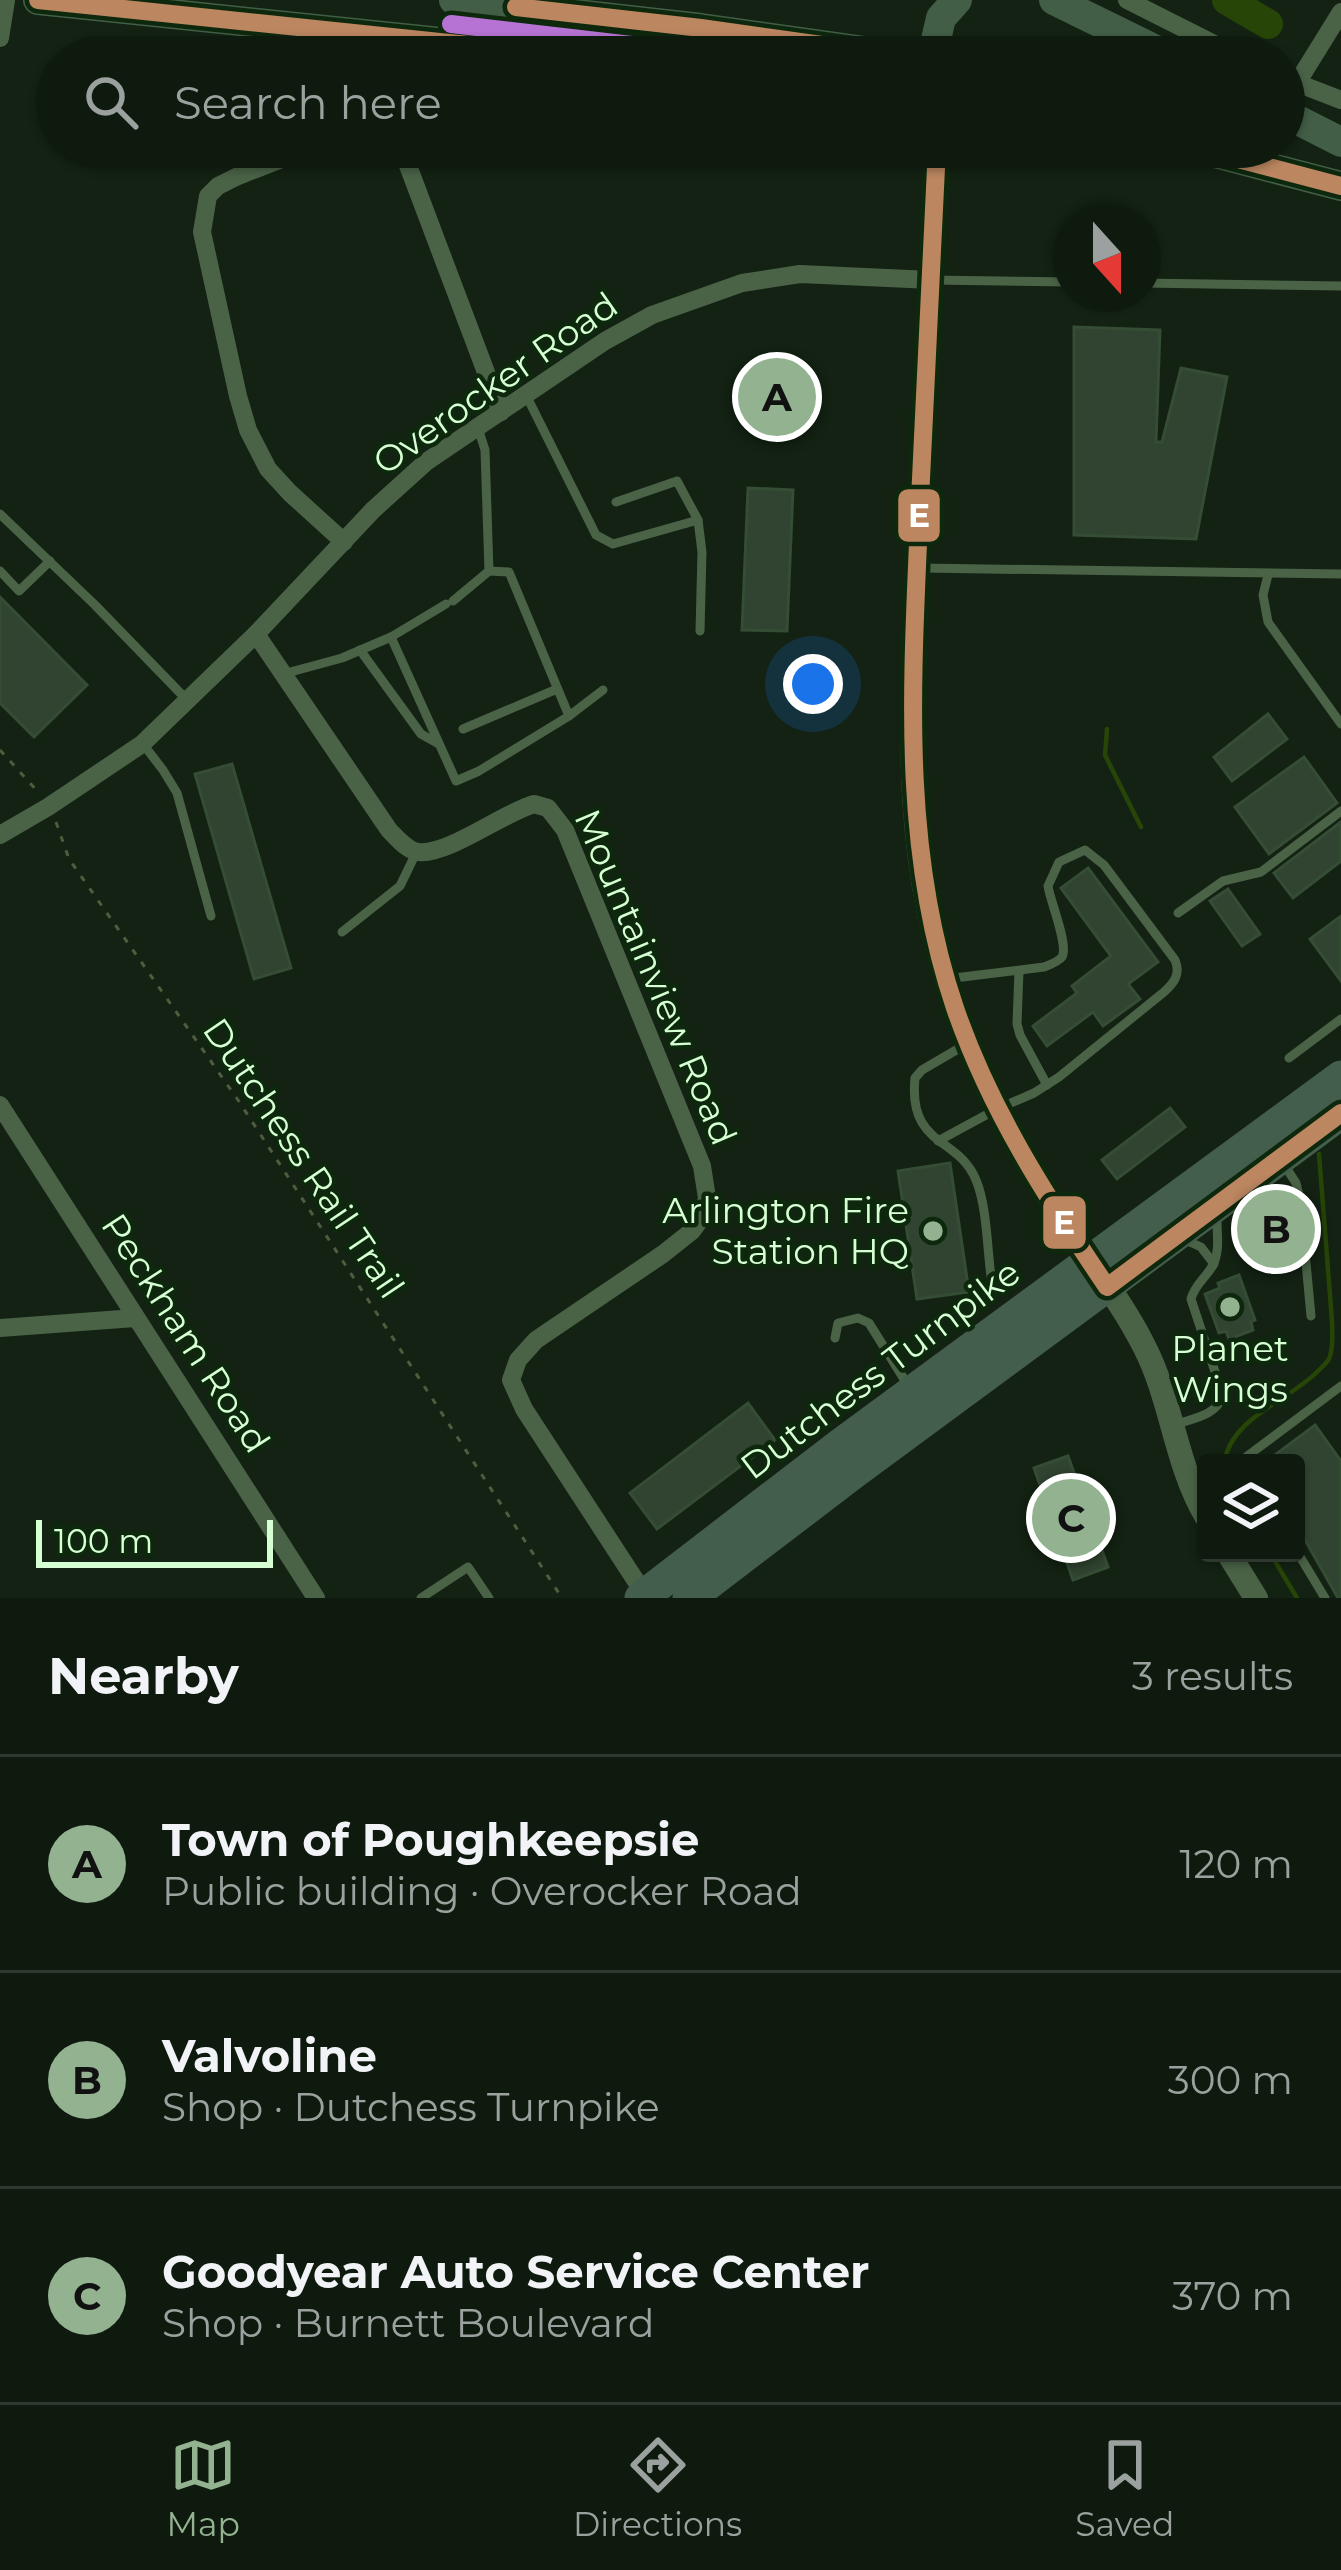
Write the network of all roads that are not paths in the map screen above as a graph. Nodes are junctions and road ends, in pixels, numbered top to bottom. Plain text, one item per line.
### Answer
1 (6, 0) edge
2 (38, 0) edge
3 (454, 0) edge
4 (957, 0) edge
5 (1054, 0) edge
6 (1127, 0) edge
7 (496, 2) edge
8 (1341, 13) edge
9 (387, 36) edge
10 (450, 36) edge
11 (757, 36) edge
12 (937, 36) edge
13 (1127, 36) edge
14 (1198, 36) edge
15 (0, 38) edge
16 (1305, 60) edge
17 (1305, 86) edge
18 (1341, 100) edge
19 (1305, 124) edge
20 (1305, 133) edge
21 (1341, 142) edge
22 (258, 168) edge
23 (409, 168) edge
24 (937, 168) edge
25 (1272, 168) edge
26 (1341, 186) edge
27 (931, 280) junction
28 (1053, 282) edge
29 (1161, 283) edge
30 (1341, 286) edge
31 (526, 395) junction
32 (501, 412) junction
33 (478, 428) junction
34 (616, 502) dead end
35 (0, 514) edge
36 (698, 520) junction
37 (344, 542) junction
38 (50, 561) junction
39 (918, 568) junction
40 (0, 572) edge
41 (489, 572) junction
42 (1341, 574) edge
43 (1268, 575) junction
44 (700, 631) dead end
45 (256, 634) junction
46 (391, 637) junction
47 (359, 650) junction
48 (284, 674) junction
49 (557, 689) junction
50 (604, 690) dead end
51 (188, 701) junction
52 (569, 716) junction
53 (1341, 724) edge
54 (463, 729) dead end
55 (142, 744) junction
56 (440, 744) junction
57 (1341, 811) edge
58 (0, 835) edge
59 (416, 853) junction
60 (1178, 913) dead end
61 (211, 916) dead end
62 (342, 932) dead end
63 (1019, 970) junction
64 (945, 979) junction
65 (1341, 1019) edge
66 (968, 1043) junction
67 (1289, 1058) dead end
68 (1341, 1077) edge
69 (1047, 1085) junction
70 (0, 1105) edge
71 (997, 1109) junction
72 (1341, 1114) edge
73 (938, 1142) junction
74 (1280, 1159) junction
75 (1217, 1205) junction
76 (1176, 1236) junction
77 (1214, 1264) junction
78 (1099, 1275) junction
79 (991, 1276) dead end
80 (1311, 1316) dead end
81 (135, 1318) junction
82 (0, 1328) edge
83 (836, 1338) dead end
84 (1341, 1386) edge
85 (912, 1392) junction
86 (1172, 1426) junction
87 (1250, 1454) edge
88 (1197, 1498) edge
89 (1234, 1562) edge
90 (1303, 1562) edge
91 (644, 1597) edge
92 (316, 1598) edge
93 (421, 1598) edge
94 (489, 1598) edge
95 (689, 1598) edge
96 (1256, 1598) edge
97 (1325, 1598) edge

1 - 15 street
2 - 9 main road
3 - 7 main road
4 - 12 main road
5 - 13 main road
6 - 14 street
7 - 10 street
7 - 11 main road
8 - 16 street
17 - 18 street
19 - 21 main road
20 - 21 main road
22 - 37 street
23 - 32 street
24 - 27 street
25 - 26 main road
27 - 28 lane
27 - 31 street, Overocker Road
27 - 39 street
29 - 30 lane
31 - 32 street, Overocker Road
31 - 36 lane
32 - 33 street, Overocker Road
33 - 37 street, Overocker Road
33 - 41 lane
34 - 36 lane
35 - 38 lane
36 - 44 lane
37 - 45 street, Overocker Road
38 - 40 lane
38 - 51 lane
39 - 43 lane
39 - 64 street
41 - 46 lane
41 - 49 lane
42 - 43 lane
43 - 53 lane
45 - 48 street
45 - 51 street, Overocker Road
46 - 47 lane
46 - 56 lane
47 - 48 lane
47 - 56 lane
48 - 59 street
49 - 52 lane
49 - 54 lane
50 - 52 lane
51 - 55 street, Overocker Road
52 - 56 lane
55 - 58 street, Overocker Road
55 - 61 lane
57 - 60 lane
59 - 62 lane
59 - 91 street, Mountainview Road
63 - 64 lane
63 - 69 lane
63 - 69 lane
64 - 66 street
65 - 67 lane
66 - 71 street
66 - 73 lane
68 - 78 highway, Dutchess Turnpike
69 - 71 lane
70 - 81 street, Peckham Road
71 - 73 lane
71 - 78 street
72 - 74 highway, Dutchess Turnpike
73 - 79 lane
74 - 75 highway, Dutchess Turnpike
74 - 80 lane
75 - 76 highway, Dutchess Turnpike
75 - 77 lane
76 - 77 lane
76 - 78 highway, Dutchess Turnpike
77 - 86 lane
78 - 85 highway, Dutchess Turnpike
78 - 86 street
78 - 95 highway, Dutchess Turnpike
81 - 82 street
81 - 92 street, Peckham Road
83 - 85 lane
84 - 87 lane
85 - 91 highway, Dutchess Turnpike
86 - 88 street
89 - 96 street
90 - 97 lane
93 - 94 lane

